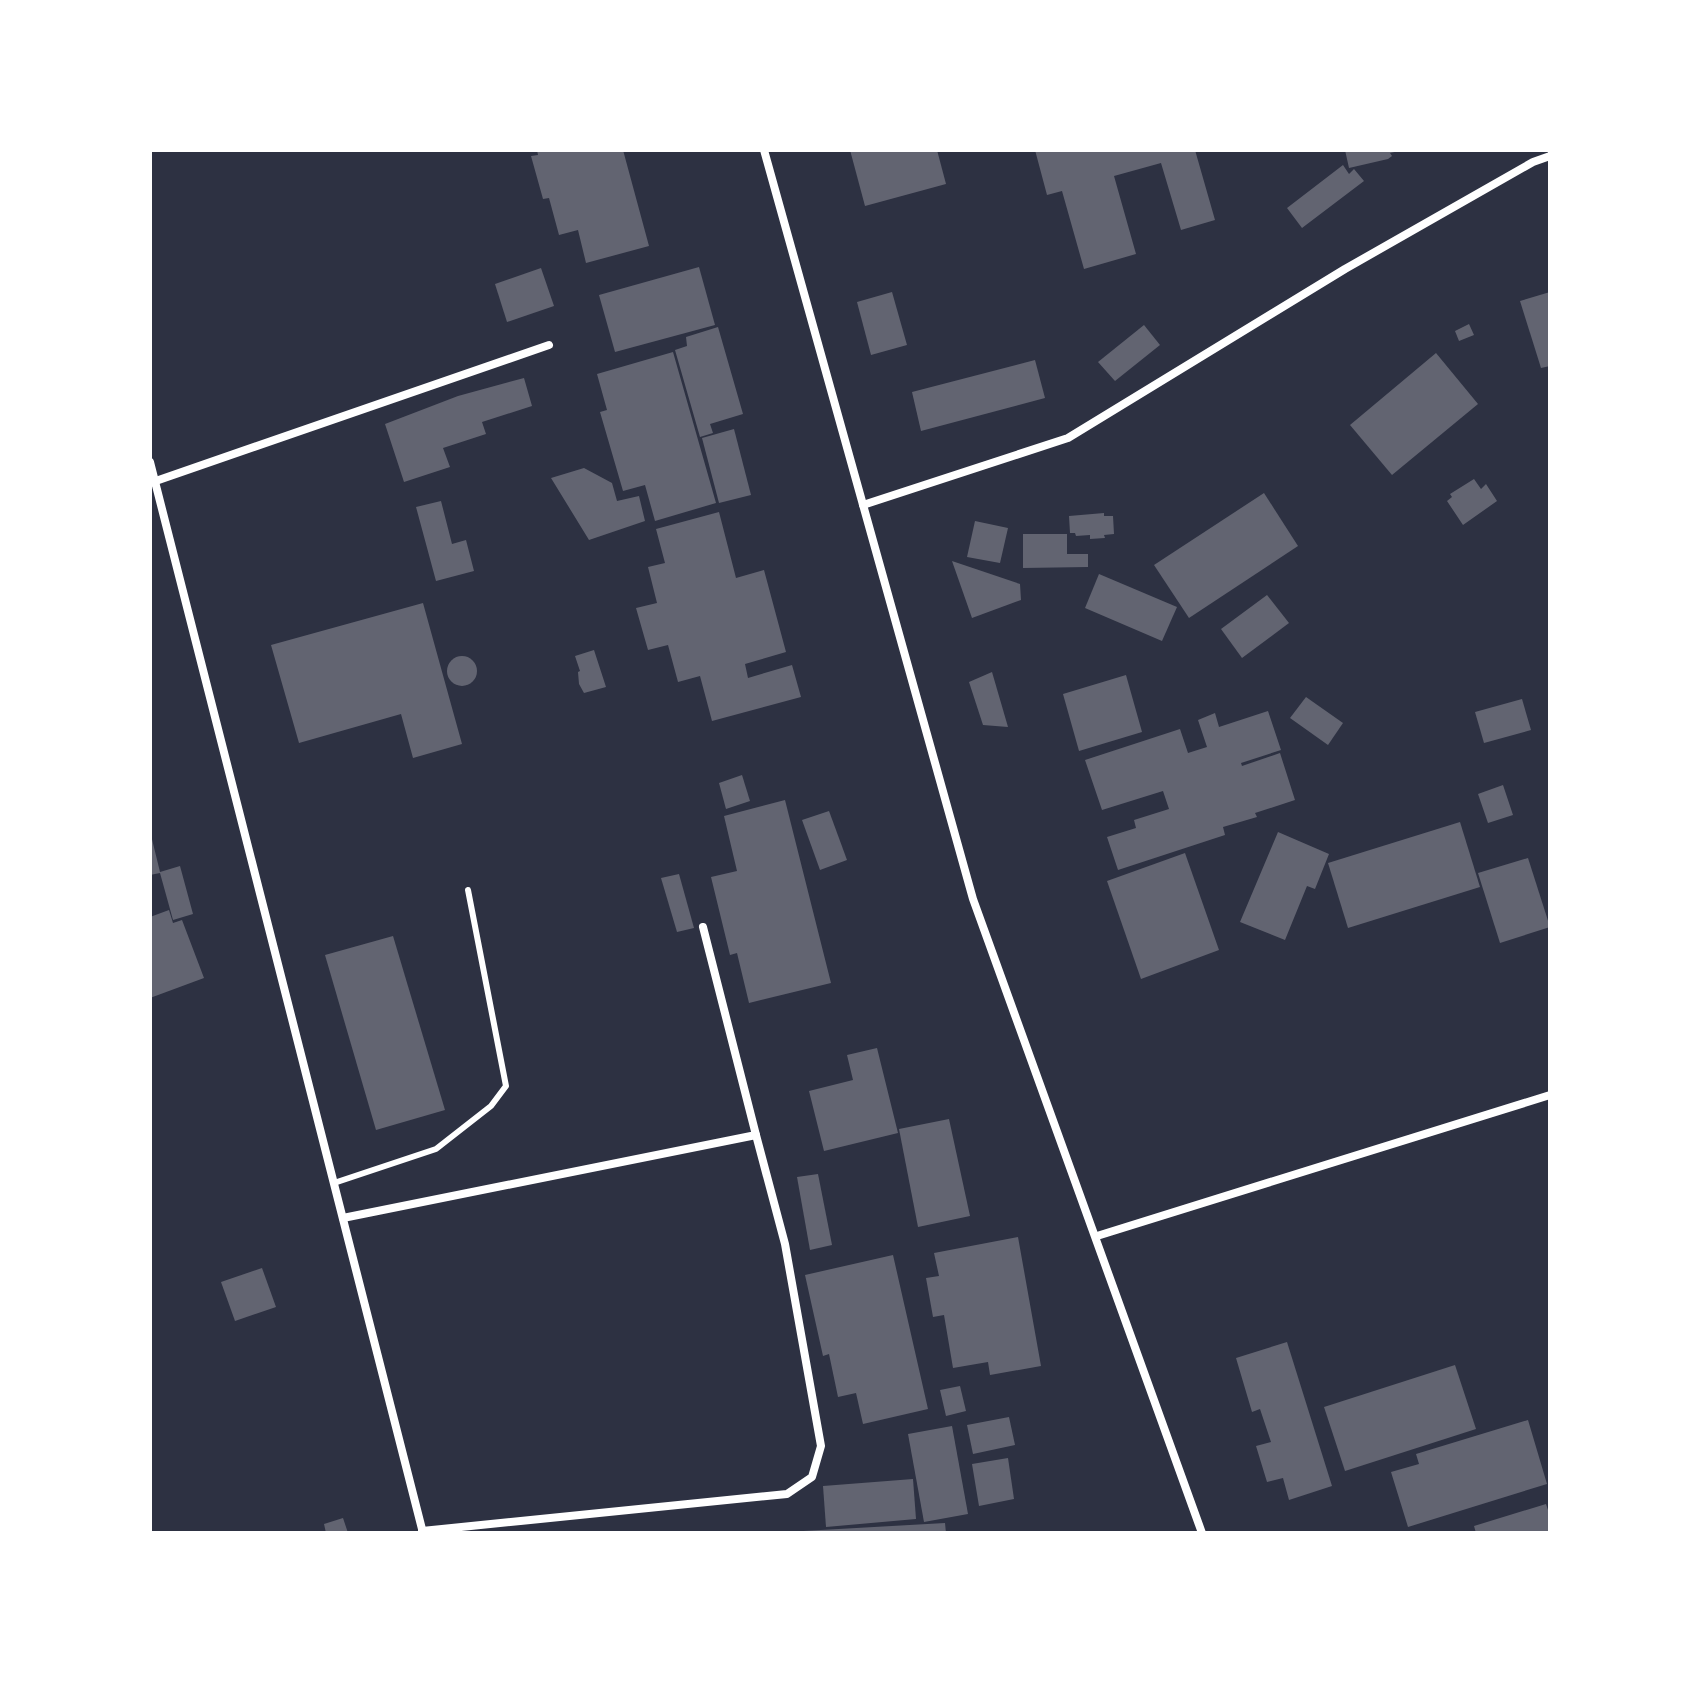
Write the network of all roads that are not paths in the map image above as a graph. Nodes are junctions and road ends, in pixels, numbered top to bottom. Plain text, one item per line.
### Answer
1 (764, 150) edge
2 (1550, 156) edge
3 (549, 345) dead end
4 (150, 462) edge
5 (153, 482) edge
6 (863, 505) junction
7 (468, 890) dead end
8 (703, 927) dead end
9 (1550, 1095) edge
10 (756, 1135) junction
11 (334, 1183) junction
12 (343, 1218) junction
13 (1097, 1236) junction
14 (423, 1532) edge
15 (1202, 1533) edge

1 - 6 street
2 - 6 street
3 - 5 street
4 - 5 street
5 - 11 street
6 - 13 street
7 - 11 lane
8 - 10 street
9 - 13 street
10 - 12 street
10 - 14 street
11 - 12 street
12 - 14 street
13 - 15 street

